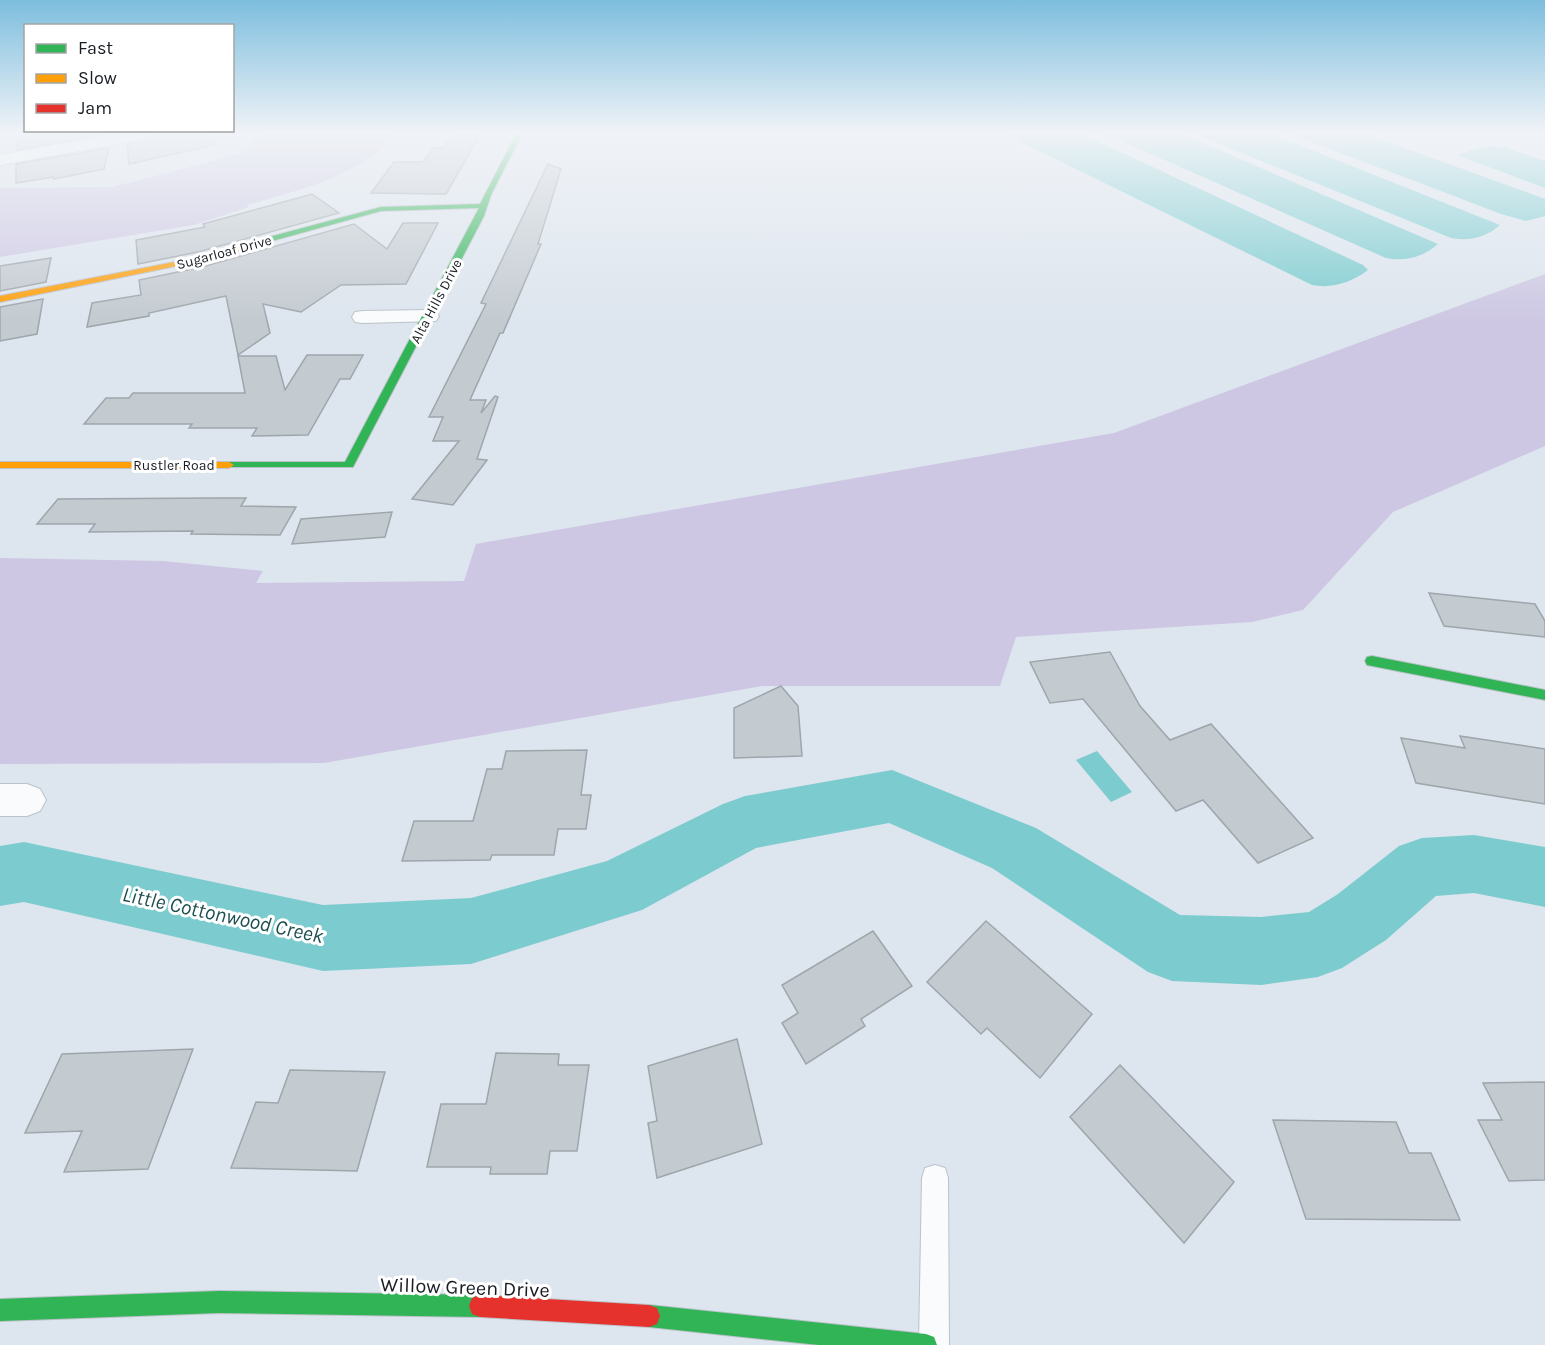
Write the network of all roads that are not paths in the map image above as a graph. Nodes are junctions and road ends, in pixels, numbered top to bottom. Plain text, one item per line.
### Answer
1 (488, 197) edge
2 (483, 207) junction
3 (0, 299) edge
4 (428, 316) junction
5 (363, 317) dead end
6 (0, 465) edge
7 (349, 465) joint
8 (1372, 661) dead end
9 (1545, 695) edge
10 (935, 1178) dead end
11 (0, 1310) edge
12 (926, 1345) edge
13 (934, 1345) edge

1 - 2 street, Alta Hills Drive
2 - 3 street, Sugarloaf Drive
2 - 4 street, Alta Hills Drive
4 - 5 street
4 - 7 street, Alta Hills Drive
6 - 7 street, Rustler Road
8 - 9 street
10 - 13 lane
11 - 12 street, Willow Green Drive

